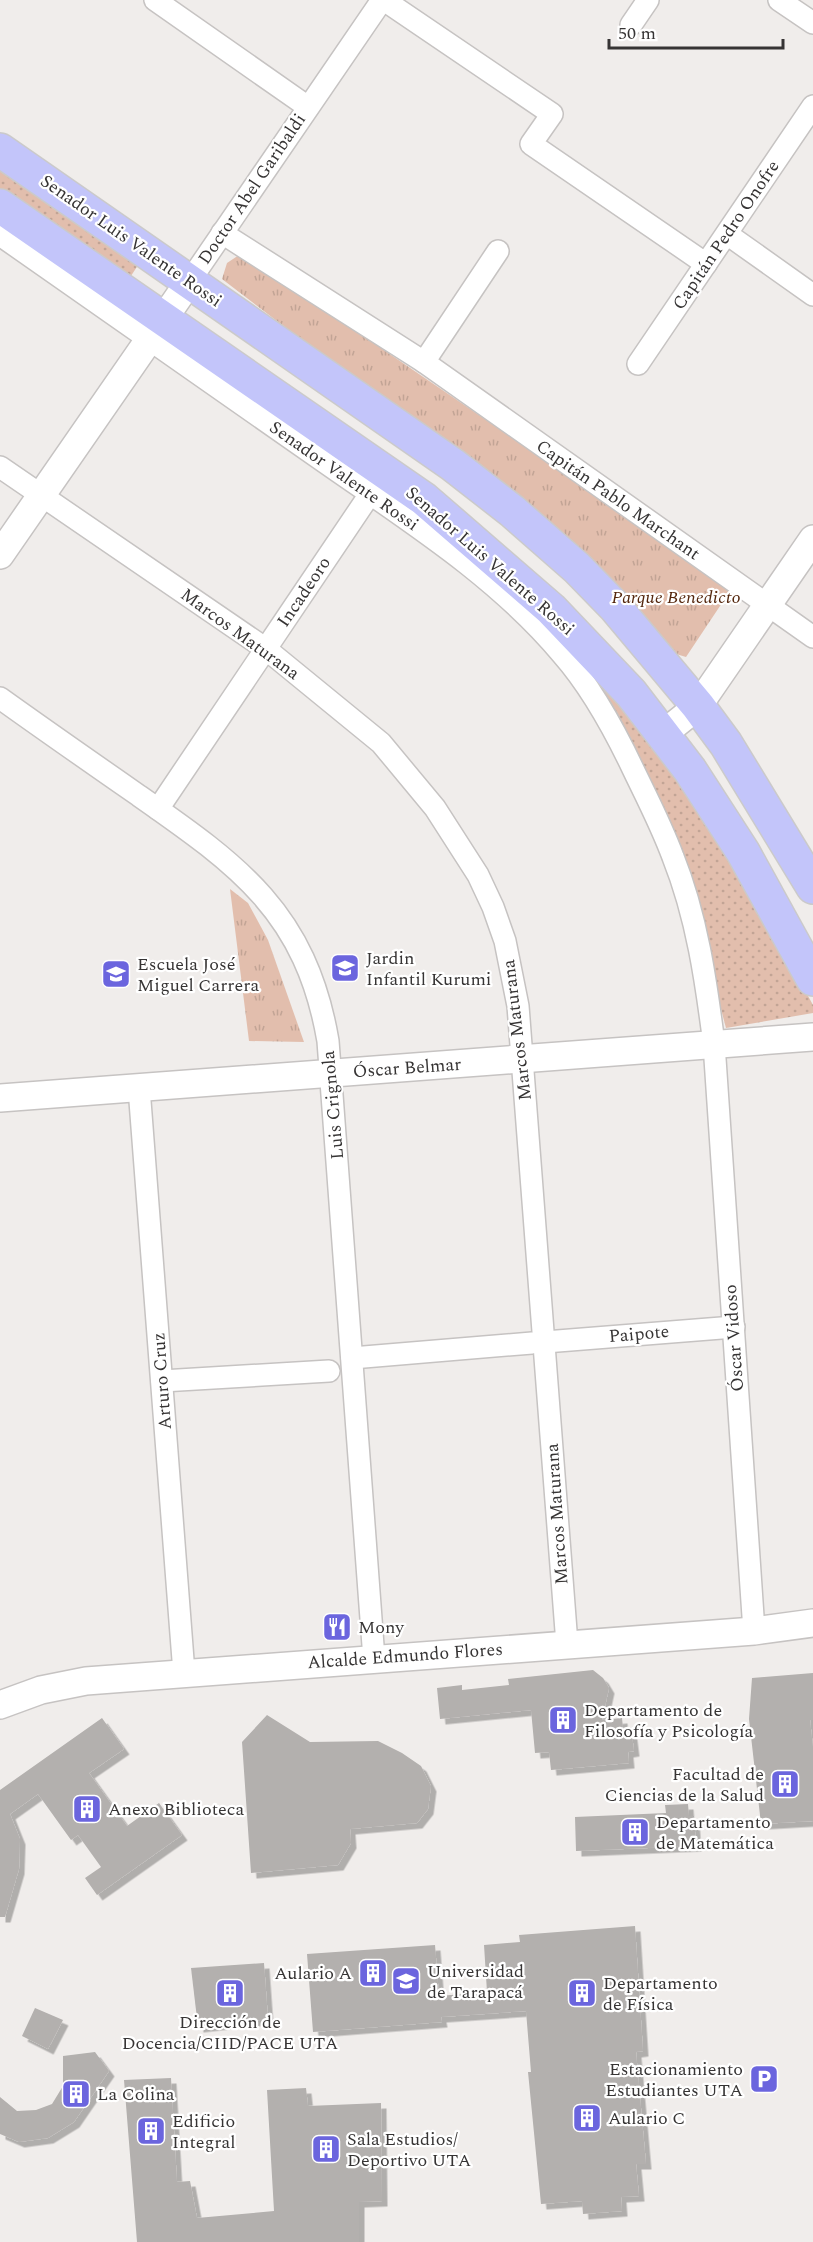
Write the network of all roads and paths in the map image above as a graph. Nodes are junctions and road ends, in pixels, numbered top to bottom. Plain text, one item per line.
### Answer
1 (155, 0) edge
2 (383, 0) edge
3 (648, 0) edge
4 (779, 0) edge
5 (813, 23) edge
6 (631, 25) dead end
7 (813, 106) edge
8 (308, 107) junction
9 (0, 150) edge
10 (0, 206) edge
11 (222, 233) junction
12 (727, 234) junction
13 (0, 235) edge
14 (498, 251) dead end
15 (706, 264) junction
16 (189, 282) junction
17 (813, 295) edge
18 (156, 329) junction
19 (424, 363) junction
20 (638, 364) dead end
21 (0, 467) edge
22 (370, 494) junction
23 (41, 495) junction
24 (813, 540) edge
25 (0, 555) edge
26 (767, 606) junction
27 (813, 638) edge
28 (266, 649) junction
29 (0, 698) edge
30 (698, 705) junction
31 (663, 734) junction
32 (158, 809) junction
33 (813, 887) edge
34 (813, 979) edge
35 (813, 1037) edge
36 (714, 1044) junction
37 (523, 1059) junction
38 (331, 1073) junction
39 (139, 1088) junction
40 (0, 1098) edge
41 (734, 1327) junction
42 (538, 1343) junction
43 (352, 1358) junction
44 (329, 1371) dead end
45 (162, 1381) junction
46 (813, 1623) edge
47 (754, 1631) junction
48 (567, 1644) junction
49 (374, 1659) junction
50 (184, 1673) junction
51 (0, 1705) edge

1 - 8 street
2 - 8 street, Doctor Abel Garibaldi
2 - 15 street
3 - 6 street
4 - 5 street
7 - 12 street, Capitán Pedro Onofre
8 - 11 street, Doctor Abel Garibaldi
9 - 16 main road, Senador Luis Valente Rossi
10 - 18 main road, Senador Luis Valente Rossi
11 - 16 street, Doctor Abel Garibaldi
11 - 19 street, Capitán Pablo Marchant
12 - 15 street, Capitán Pedro Onofre
12 - 17 street
13 - 18 street, Senador Valente Rossi
14 - 19 street
15 - 20 street, Capitán Pedro Onofre
16 - 18 street, Doctor Abel Garibaldi
16 - 30 main road, Senador Luis Valente Rossi
18 - 22 street, Senador Valente Rossi
18 - 23 street, Doctor Abel Garibaldi
18 - 31 main road, Senador Luis Valente Rossi
19 - 26 street, Capitán Pablo Marchant
21 - 23 street, Marcos Maturana
22 - 28 street, Incadeoro
22 - 36 street, Senador Valente Rossi
23 - 25 street, Doctor Abel Garibaldi
23 - 28 street, Marcos Maturana
24 - 26 street
26 - 27 street, Capitán Pablo Marchant
26 - 30 street
28 - 32 street, Incadeoro
28 - 37 street, Marcos Maturana
29 - 32 street, Luis Crignola
30 - 31 street
30 - 33 main road, Senador Luis Valente Rossi
31 - 34 main road, Senador Luis Valente Rossi
32 - 38 street, Luis Crignola
35 - 36 street, Óscar Belmar
36 - 37 street, Óscar Belmar
36 - 41 street, Óscar Vidoso
37 - 38 street, Óscar Belmar
37 - 42 street, Marcos Maturana
38 - 39 street, Óscar Belmar
38 - 43 street, Luis Crignola
39 - 40 street, Óscar Belmar
39 - 45 street, Arturo Cruz
41 - 42 street, Paipote
41 - 47 street, Óscar Vidoso
42 - 43 street, Paipote
42 - 48 street, Marcos Maturana
43 - 49 street, Luis Crignola
44 - 45 street
45 - 50 street, Arturo Cruz
46 - 47 street, Alcalde Edmundo Flores
47 - 48 street, Alcalde Edmundo Flores
48 - 49 street, Alcalde Edmundo Flores
49 - 50 street, Alcalde Edmundo Flores
50 - 51 street, Alcalde Edmundo Flores

